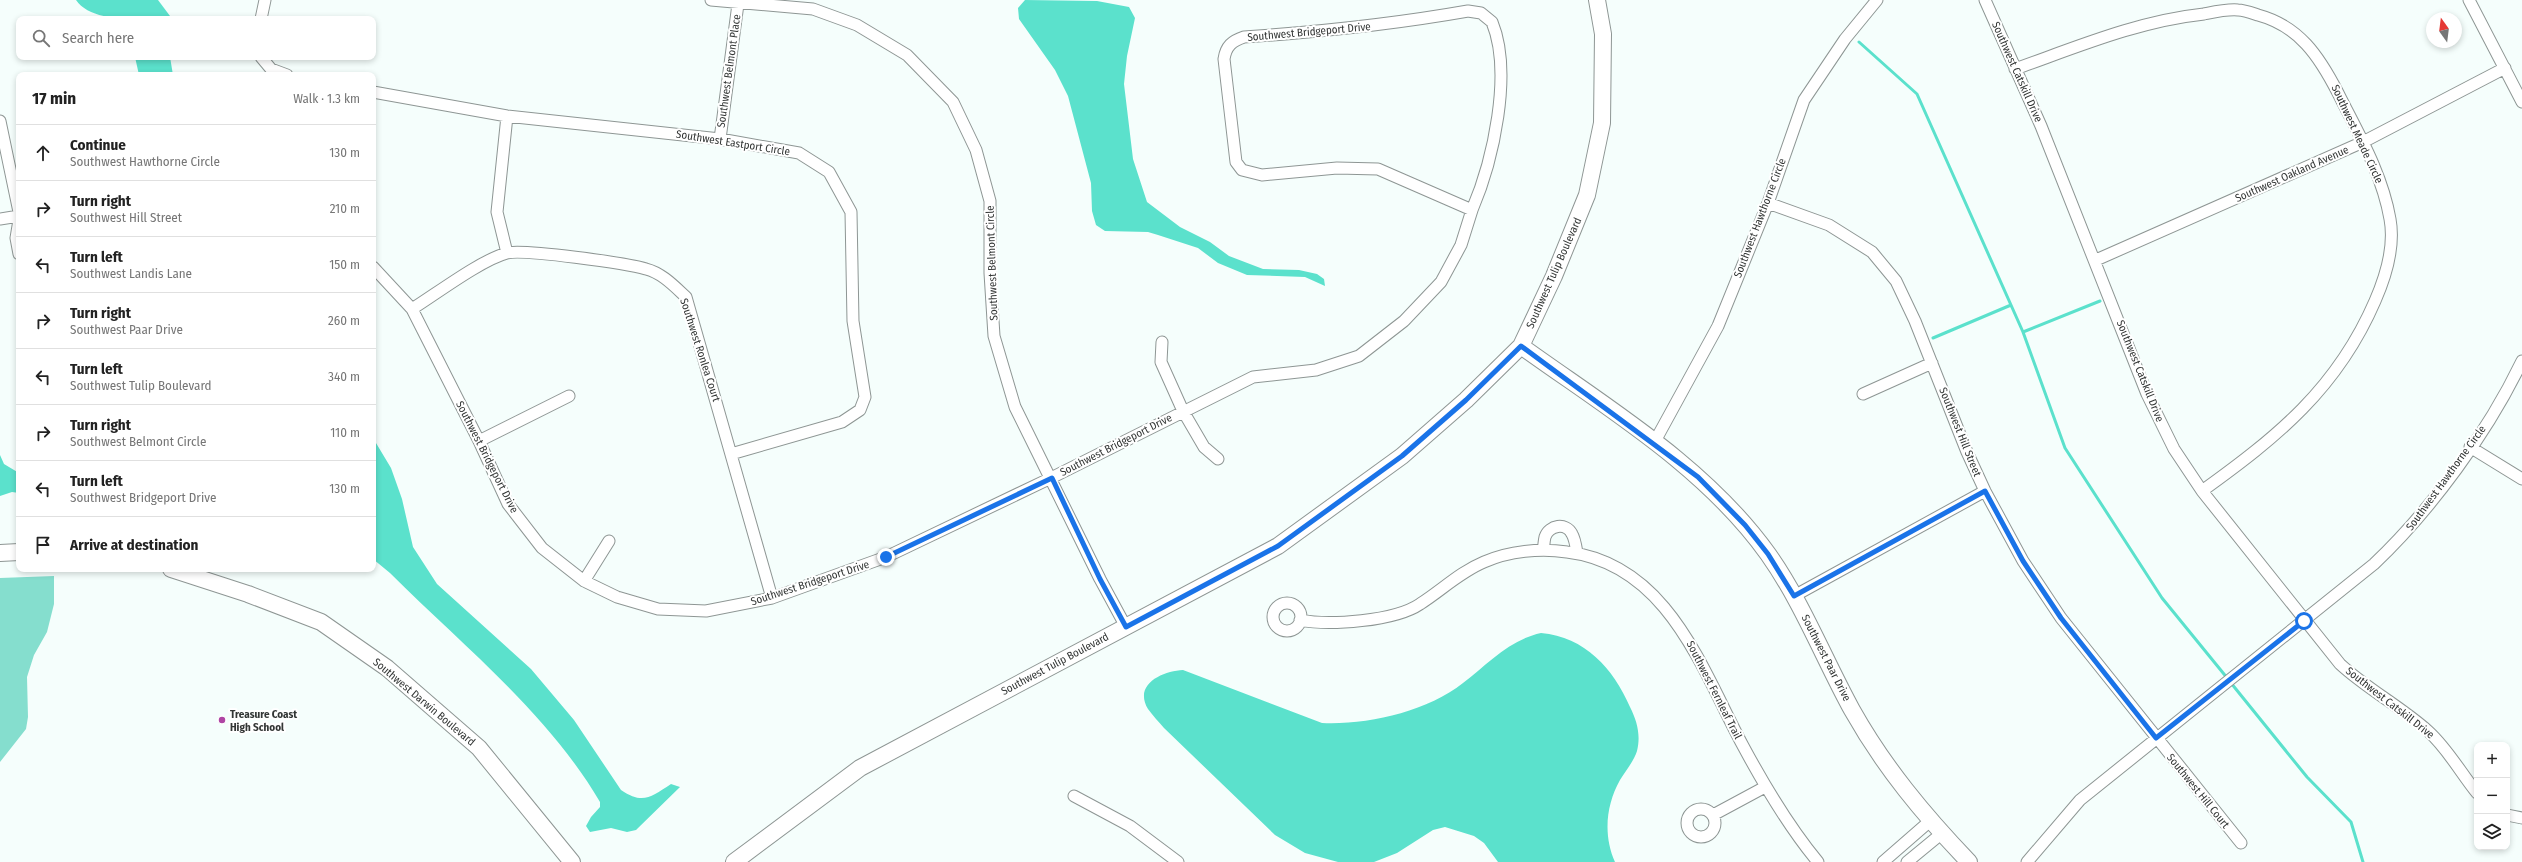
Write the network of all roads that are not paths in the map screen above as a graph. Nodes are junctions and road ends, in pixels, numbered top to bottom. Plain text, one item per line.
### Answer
1 (266, 0) edge
2 (711, 0) edge
3 (1596, 0) edge
4 (1984, 0) edge
5 (2469, 0) edge
6 (1873, 1) edge
7 (738, 4) junction
8 (262, 16) edge
9 (264, 60) edge
10 (2505, 68) junction
11 (2015, 69) junction
12 (280, 72) edge
13 (376, 93) edge
14 (2522, 102) edge
15 (507, 116) junction
16 (0, 121) edge
17 (720, 139) junction
18 (2363, 142) junction
19 (16, 198) edge
20 (1768, 203) junction
21 (1472, 210) junction
22 (16, 216) edge
23 (0, 219) edge
24 (507, 253) junction
25 (2096, 260) junction
26 (376, 270) edge
27 (412, 309) junction
28 (1162, 342) dead end
29 (1521, 346) junction
30 (2522, 361) edge
31 (1932, 363) junction
32 (1863, 394) dead end
33 (569, 396) dead end
34 (1183, 411) junction
35 (479, 441) junction
36 (1654, 443) junction
37 (2470, 447) junction
38 (731, 454) junction
39 (1218, 459) dead end
40 (1052, 478) junction
41 (2522, 479) edge
42 (1985, 491) junction
43 (2202, 491) junction
44 (609, 541) dead end
45 (1543, 550) junction
46 (16, 552) edge
47 (0, 553) edge
48 (1577, 553) junction
49 (179, 572) edge
50 (584, 581) junction
51 (1794, 596) junction
52 (772, 598) junction
53 (1300, 620) dead end
54 (2304, 621) junction
55 (1126, 627) junction
56 (2156, 738) junction
57 (1766, 787) junction
58 (2474, 789) edge
59 (1074, 796) dead end
60 (1713, 815) dead end
61 (2510, 816) edge
62 (2522, 818) edge
63 (1930, 821) junction
64 (1941, 834) junction
65 (2241, 843) dead end
66 (572, 862) edge
67 (734, 862) edge
68 (1178, 862) edge
69 (1818, 862) edge
70 (1883, 862) edge
71 (1907, 862) edge
72 (1969, 862) edge
73 (2027, 862) edge

1 - 8 street
2 - 7 street, Southwest Belmont Circle
3 - 29 street, Southwest Tulip Boulevard
4 - 11 street, Southwest Catskill Drive
5 - 10 street
6 - 20 street, Southwest Hawthorne Circle
7 - 17 street, Southwest Belmont Place
7 - 40 street, Southwest Belmont Circle
9 - 12 street
10 - 14 street
10 - 18 street, Southwest Oakland Avenue
11 - 18 street, Southwest Meade Circle
11 - 25 street, Southwest Catskill Drive
13 - 15 street, Southwest Eastport Circle
15 - 17 street, Southwest Eastport Circle
15 - 24 street
16 - 19 street
17 - 38 street, Southwest Eastport Circle
18 - 25 street, Southwest Oakland Avenue
18 - 43 street, Southwest Meade Circle
20 - 31 street, Southwest Hill Street
20 - 36 street, Southwest Hawthorne Circle
21 - 21 street, Southwest Bridgeport Drive
21 - 34 street, Southwest Bridgeport Drive
22 - 23 street
24 - 27 street, Southwest Ronlea Court
24 - 38 street, Southwest Ronlea Court
25 - 43 street, Southwest Catskill Drive
26 - 27 street, Southwest Bridgeport Drive
27 - 35 street, Southwest Bridgeport Drive
28 - 34 street
29 - 36 street, Southwest Paar Drive
29 - 55 street, Southwest Tulip Boulevard
30 - 37 street, Southwest Hawthorne Circle
31 - 32 street
31 - 42 street, Southwest Hill Street
33 - 35 street
34 - 39 street
34 - 40 street, Southwest Bridgeport Drive
35 - 50 street, Southwest Bridgeport Drive
36 - 51 street, Southwest Paar Drive
37 - 41 street
37 - 54 street, Southwest Hawthorne Circle
38 - 52 street, Southwest Ronlea Court
40 - 52 street, Southwest Bridgeport Drive
40 - 55 street, Southwest Belmont Circle
42 - 51 street
42 - 56 street, Southwest Hill Street
43 - 54 street, Southwest Catskill Drive
44 - 50 street
45 - 48 street, Southwest Fernleaf Trail
45 - 48 street
45 - 53 street, Southwest Fernleaf Trail
46 - 47 street
48 - 57 street, Southwest Fernleaf Trail
49 - 66 street, Southwest Darwin Boulevard
50 - 52 street, Southwest Bridgeport Drive
51 - 63 street, Southwest Paar Drive
54 - 56 street, Southwest Hawthorne Circle
54 - 58 street, Southwest Catskill Drive
55 - 67 street, Southwest Tulip Boulevard
56 - 65 street, Southwest Hill Court
56 - 73 street, Southwest Hawthorne Circle
57 - 60 street
57 - 69 street, Southwest Fernleaf Trail
59 - 68 street
61 - 62 street
63 - 64 street, Southwest Paar Drive
63 - 70 street
64 - 71 street
64 - 72 street, Southwest Paar Drive

